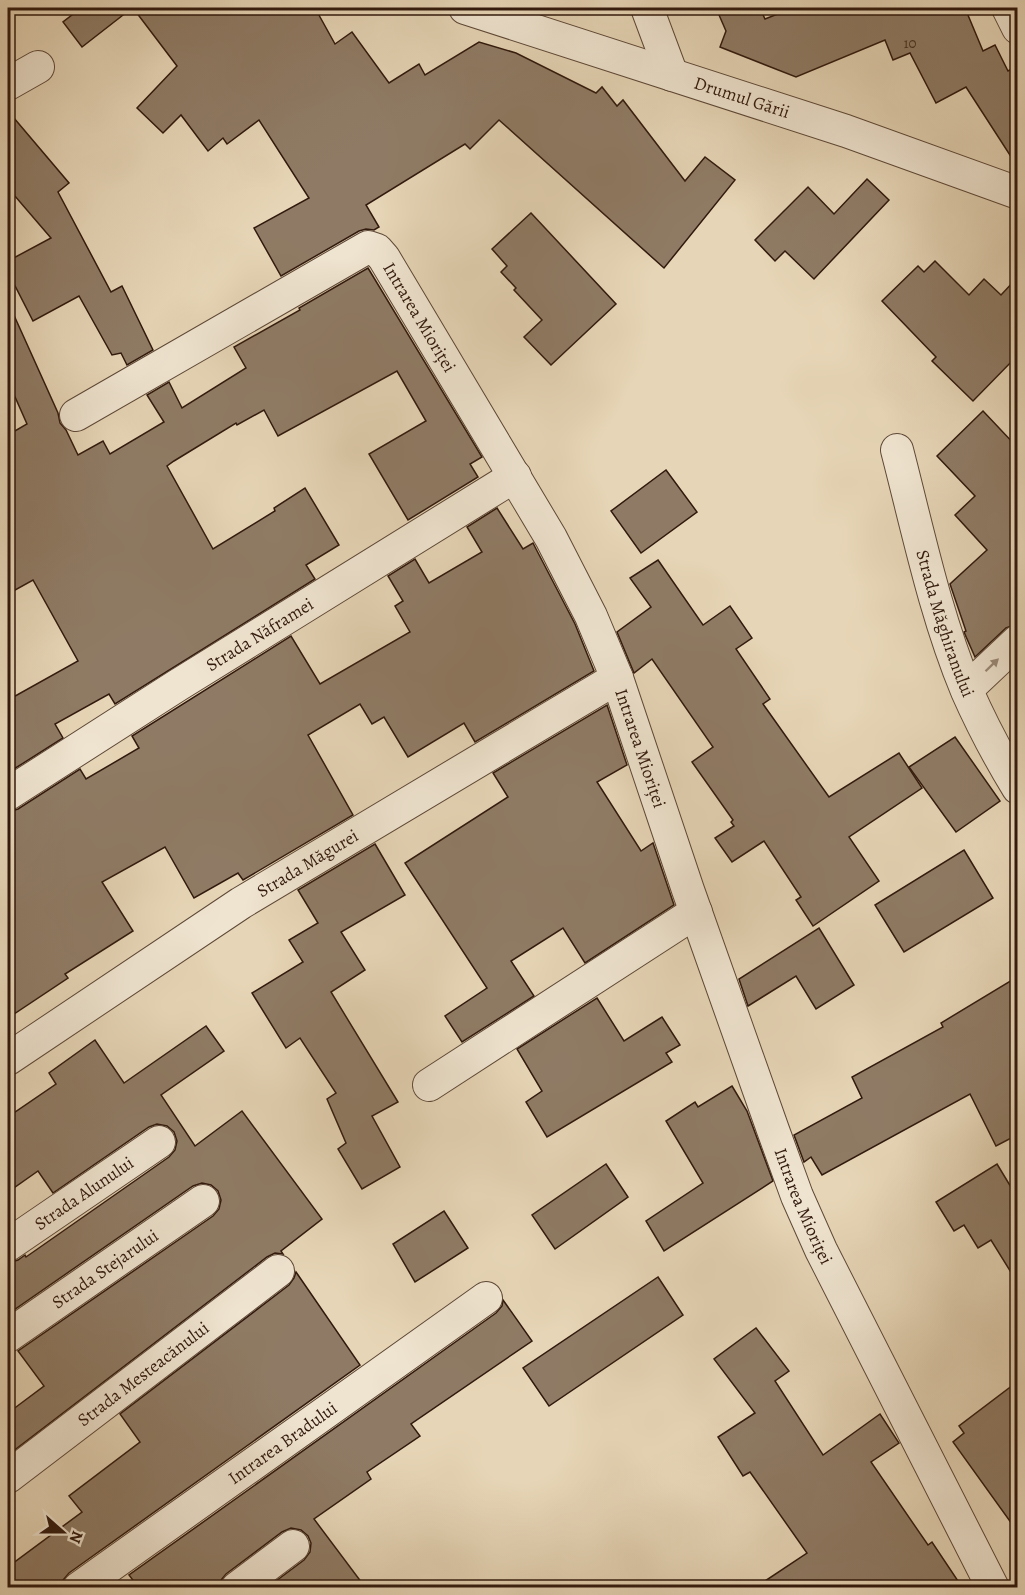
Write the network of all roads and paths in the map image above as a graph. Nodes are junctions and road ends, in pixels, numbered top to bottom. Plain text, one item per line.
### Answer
1 (465, 8) edge
2 (647, 8) edge
3 (1008, 8) edge
4 (1017, 28) edge
5 (38, 67) dead end
6 (672, 75) junction
7 (8, 84) edge
8 (1017, 192) edge
9 (76, 415) dead end
10 (897, 450) dead end
11 (515, 476) junction
12 (1017, 641) edge
13 (617, 678) junction
14 (967, 689) junction
15 (1017, 788) edge
16 (8, 794) edge
17 (696, 912) junction
18 (8, 1059) edge
19 (429, 1085) dead end
20 (159, 1142) dead end
21 (203, 1201) dead end
22 (8, 1245) edge
23 (278, 1271) dead end
24 (486, 1298) dead end
25 (8, 1336) edge
26 (8, 1477) edge
27 (293, 1546) dead end
28 (79, 1587) edge
29 (237, 1587) edge
30 (993, 1587) edge

1 - 6 street, Drumul Gării
2 - 6 street
3 - 4 street
5 - 7 street
6 - 8 street, Drumul Gării
9 - 11 street, Intrarea Mioriței
10 - 14 street, Strada Măghiranului
11 - 13 street, Intrarea Mioriței
11 - 16 street, Strada Năframei
14 -> 12 street
13 - 17 street, Intrarea Mioriței
13 - 18 street, Strada Măgurei
14 - 15 street, Strada Măghiranului
17 - 19 street
17 - 30 street, Intrarea Mioriței
20 - 22 street, Strada Alunului
21 - 25 street, Strada Stejarului
23 - 26 street, Strada Mesteacănului
24 - 28 street, Intrarea Bradului
27 - 29 street

